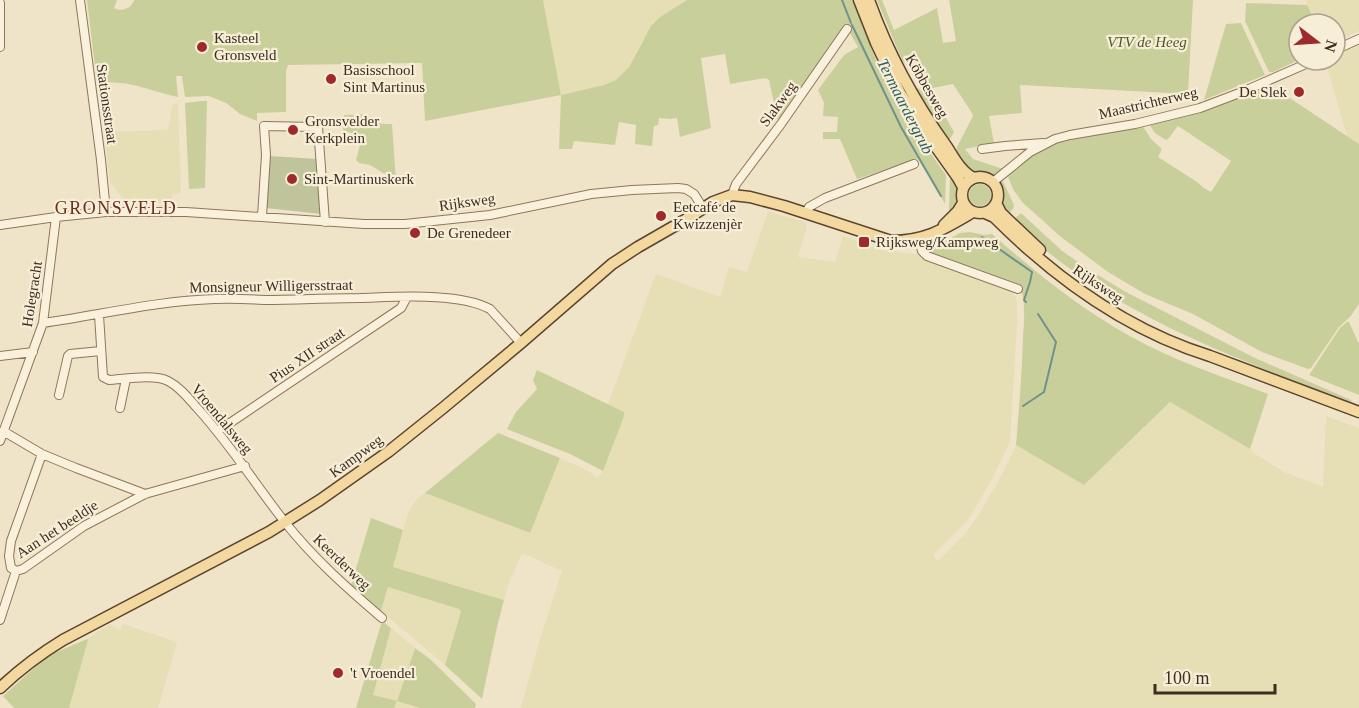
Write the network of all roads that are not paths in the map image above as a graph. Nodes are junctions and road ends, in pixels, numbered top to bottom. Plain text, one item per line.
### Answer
1 (80, 0) edge
2 (859, 0) edge
3 (869, 0) edge
4 (0, 3) edge
5 (847, 29) dead end
6 (0, 47) edge
7 (1288, 72) edge
8 (1047, 142) junction
9 (982, 150) dead end
10 (914, 164) dead end
11 (974, 178) junction
12 (993, 182) junction
13 (963, 188) junction
14 (732, 195) junction
15 (963, 203) junction
16 (996, 203) junction
17 (703, 208) junction
18 (106, 212) junction
19 (973, 212) junction
20 (806, 213) junction
21 (986, 213) junction
22 (262, 216) junction
23 (56, 217) junction
24 (325, 222) junction
25 (0, 225) edge
26 (934, 233) junction
27 (919, 239) junction
28 (1018, 289) dead end
29 (407, 297) junction
30 (99, 315) junction
31 (43, 323) junction
32 (522, 343) junction
33 (101, 351) junction
34 (33, 352) junction
35 (0, 356) edge
36 (1210, 356) junction
37 (126, 379) junction
38 (60, 395) dead end
39 (120, 408) dead end
40 (1359, 412) edge
41 (3, 431) junction
42 (218, 431) junction
43 (0, 441) edge
44 (42, 454) junction
45 (245, 466) junction
46 (145, 494) junction
47 (285, 523) junction
48 (16, 571) junction
49 (382, 618) dead end
50 (0, 620) edge
51 (0, 688) edge

1 - 18 street, Stationsstraat
2 - 13 main road, Köbbesweg
3 - 11 main road, Köbbesweg
4 - 6 street
5 - 14 street, Slakweg
7 - 8 street, Maastrichterweg
8 - 9 street
8 - 12 street, Maastrichterweg
10 - 20 street
11 - 12 main road
11 - 13 main road
12 - 16 main road
13 - 15 main road
14 - 17 main road
14 - 20 main road
15 - 19 main road
15 - 26 main road
16 - 21 main road
16 - 36 main road, Rijksweg
17 - 24 street, Rijksweg
17 - 32 main road, Kampweg
18 - 22 street, Rijksweg
18 - 23 street, Rijksweg
19 - 21 main road
19 - 26 main road
20 - 27 main road
21 - 36 main road, Rijksweg
22 - 24 street, Rijksweg
22 - 24 street
23 - 25 street, Rijksweg
23 - 31 street, Holegracht
26 - 27 main road
27 - 28 street
29 - 30 street, Monsigneur Willigersstraat
29 - 32 street, Monsigneur Willigersstraat
29 - 42 street, Pius XII straat
30 - 31 street, Monsigneur Willigersstraat
30 - 33 street, Vroendalsweg
31 - 34 street, Holegracht
32 - 47 main road, Kampweg
33 - 37 street, Vroendalsweg
33 - 38 street
34 - 35 street
34 - 41 street, Holegracht
36 - 40 main road, Rijksweg
37 - 39 street
37 - 42 street, Vroendalsweg
41 - 43 street, Holegracht
41 - 44 street, Aan het beeldje
42 - 45 street, Vroendalsweg
44 - 46 street, Aan het beeldje
44 - 48 street, Aan het beeldje
45 - 46 street, Aan het beeldje
45 - 47 street, Vroendalsweg
46 - 48 street, Aan het beeldje
47 - 49 street, Keerderweg
47 - 51 main road, Kampweg
48 - 50 street, Aan het beeldje

